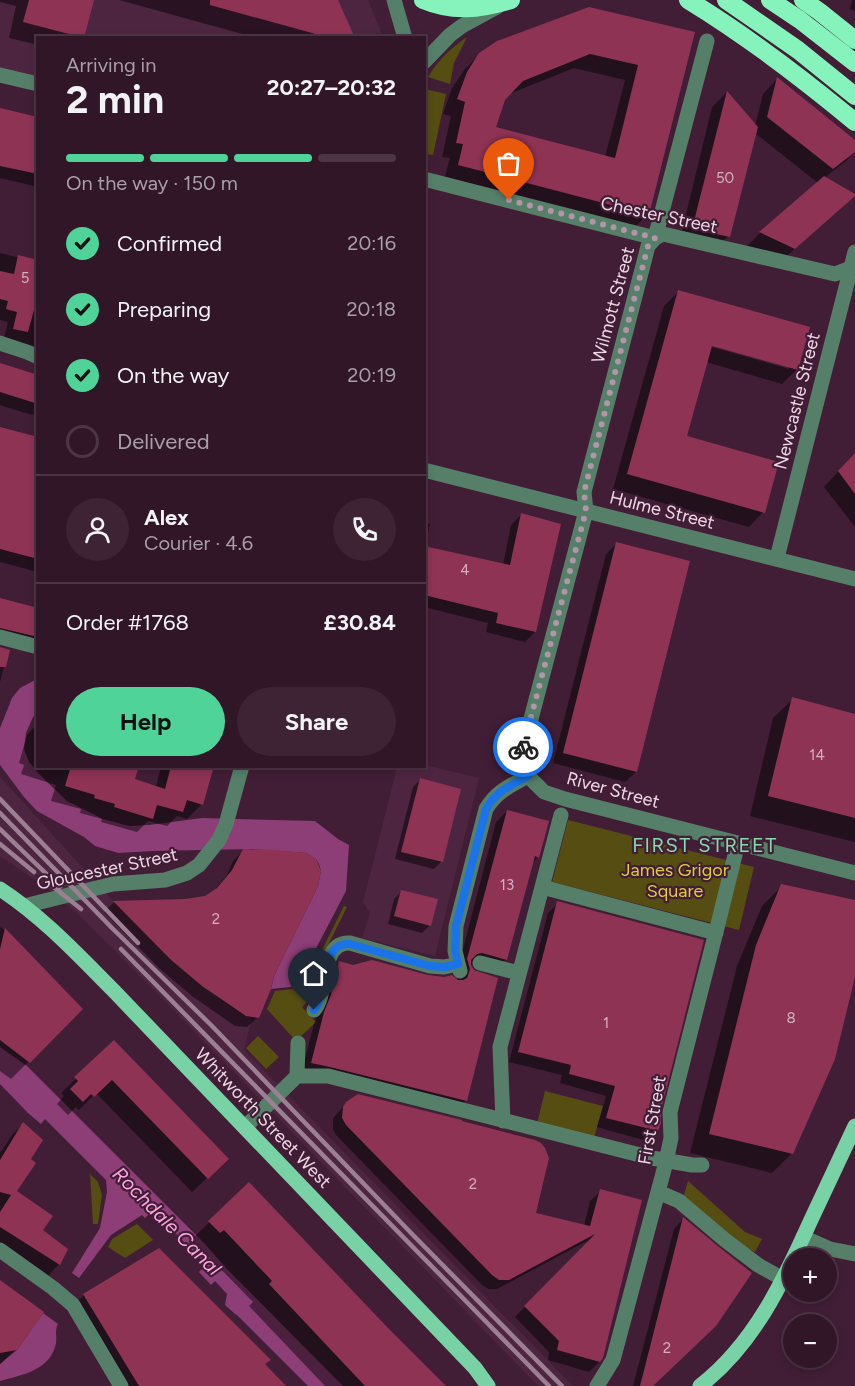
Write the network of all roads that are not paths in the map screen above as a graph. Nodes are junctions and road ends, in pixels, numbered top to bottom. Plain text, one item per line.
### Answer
1 (394, 0) edge
2 (423, 0) edge
3 (511, 0) edge
4 (688, 0) edge
5 (726, 0) edge
6 (770, 0) edge
7 (803, 0) edge
8 (404, 36) edge
9 (855, 40) edge
10 (707, 41) dead end
11 (426, 60) edge
12 (855, 63) edge
13 (0, 75) edge
14 (36, 84) edge
15 (855, 96) edge
16 (855, 122) edge
17 (426, 180) edge
18 (655, 238) junction
19 (855, 252) edge
20 (851, 268) junction
21 (0, 343) edge
22 (36, 356) edge
23 (426, 471) edge
24 (586, 511) junction
25 (777, 558) junction
26 (855, 579) edge
27 (0, 637) edge
28 (36, 646) edge
29 (241, 768) edge
30 (528, 776) junction
31 (561, 815) dead end
32 (735, 856) dead end
33 (855, 873) edge
34 (542, 887) junction
35 (0, 889) edge
36 (24, 906) junction
37 (716, 933) junction
38 (480, 963) dead end
39 (519, 974) junction
40 (314, 1010) dead end
41 (298, 1043) dead end
42 (297, 1076) junction
43 (503, 1121) junction
44 (855, 1126) edge
45 (245, 1127) junction
46 (666, 1162) junction
47 (702, 1165) dead end
48 (658, 1192) junction
49 (803, 1237) junction
50 (798, 1248) edge
51 (0, 1250) edge
52 (855, 1254) edge
53 (783, 1279) joint
54 (705, 1385) edge
55 (121, 1386) edge
56 (488, 1386) edge
57 (597, 1386) edge

1 - 8 street
2 - 3 highway
3 - 11 street
4 - 16 highway
5 - 15 highway
6 - 12 highway
7 - 9 highway
10 - 18 street, Wilmott Street
13 - 14 street
17 - 18 street, Chester Street
18 - 20 street, Chester Street
18 - 24 street, Wilmott Street
19 - 20 street, Newcastle Street
20 - 25 street, Newcastle Street
21 - 22 street
23 - 24 street, Hulme Street
24 - 25 street, Hulme Street
24 - 30 street
25 - 26 street, Hulme Street
27 - 28 street
29 - 36 street, Gloucester Street
30 - 33 street, River Street
30 - 40 street
31 - 34 street
32 - 37 street, First Street
34 - 37 street
34 - 39 street
35 - 36 main road, Whitworth Street West
36 - 45 main road, Whitworth Street West
37 - 46 street, First Street
38 - 39 street
39 - 43 street
41 - 42 street
42 - 43 street
42 - 45 street
43 - 46 street
44 - 49 main road
45 - 56 main road, Whitworth Street West
46 - 47 street
46 - 48 street, First Street
48 - 53 street
48 - 57 street, First Street
49 - 50 main road
49 - 52 street
51 - 55 street
53 - 54 main road

